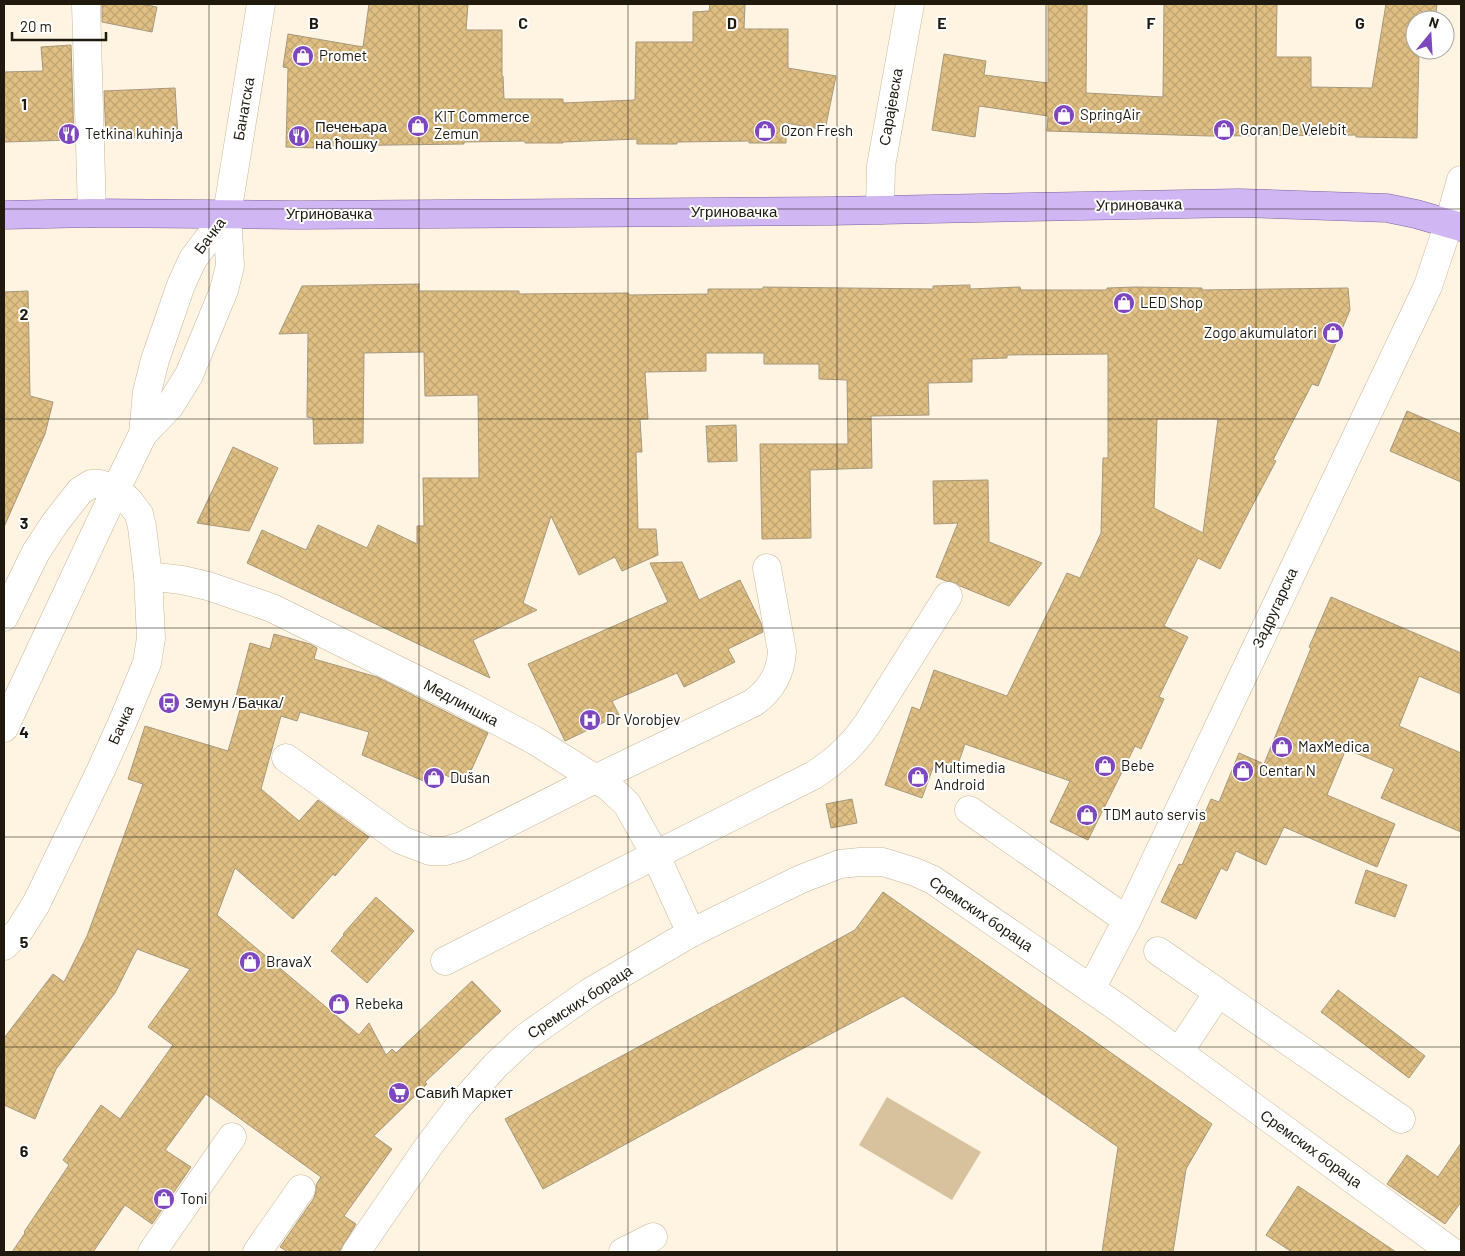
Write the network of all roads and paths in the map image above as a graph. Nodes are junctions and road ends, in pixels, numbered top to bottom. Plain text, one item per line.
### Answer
1 (86, 4) edge
2 (261, 4) edge
3 (910, 4) edge
4 (1461, 180) edge
5 (880, 210) junction
6 (92, 213) junction
7 (227, 214) junction
8 (4, 215) edge
9 (1455, 225) edge
10 (143, 434) junction
11 (116, 489) junction
12 (767, 568) dead end
13 (148, 576) junction
14 (948, 596) dead end
15 (4, 617) edge
16 (4, 728) edge
17 (286, 758) dead end
18 (595, 779) junction
19 (969, 810) dead end
20 (656, 856) junction
21 (1127, 920) junction
22 (691, 933) junction
23 (4, 946) edge
24 (1158, 951) dead end
25 (446, 961) dead end
26 (1091, 988) junction
27 (1218, 993) junction
28 (1179, 1052) junction
29 (1401, 1119) dead end
30 (232, 1137) dead end
31 (302, 1189) dead end
32 (653, 1237) dead end
33 (152, 1252) edge
34 (257, 1252) edge
35 (356, 1252) edge
36 (622, 1252) edge
37 (1452, 1252) edge

1 - 6 street
2 - 7 street, Банатска
3 - 5 street, Сарајевска
4 - 9 street, Задругарска
5 - 7 main road, Угриновачка
5 - 9 main road, Угриновачка
6 - 7 main road, Угриновачка
6 - 8 main road, Угриновачка
7 - 10 street, Бачка
7 - 10 street, Бачка
9 - 21 street, Задругарска
10 - 11 street, Бачка
11 - 13 street, Бачка
11 - 15 street
11 - 16 street, Бачка
12 - 18 street
13 - 18 street, Медлиншка
13 - 23 street, Бачка
14 - 20 street
17 - 18 street
18 - 20 street, Медлиншка
19 - 21 street
20 - 22 street, Медлиншка
20 - 25 street
21 - 26 street, Задругарска
22 - 26 street, Сремских бораца
22 - 35 street, Сремских бораца
24 - 27 street
26 - 28 street, Сремских бораца
27 - 28 street
27 - 29 street
28 - 37 street, Сремских бораца
30 - 33 street
31 - 34 street
32 - 36 street

